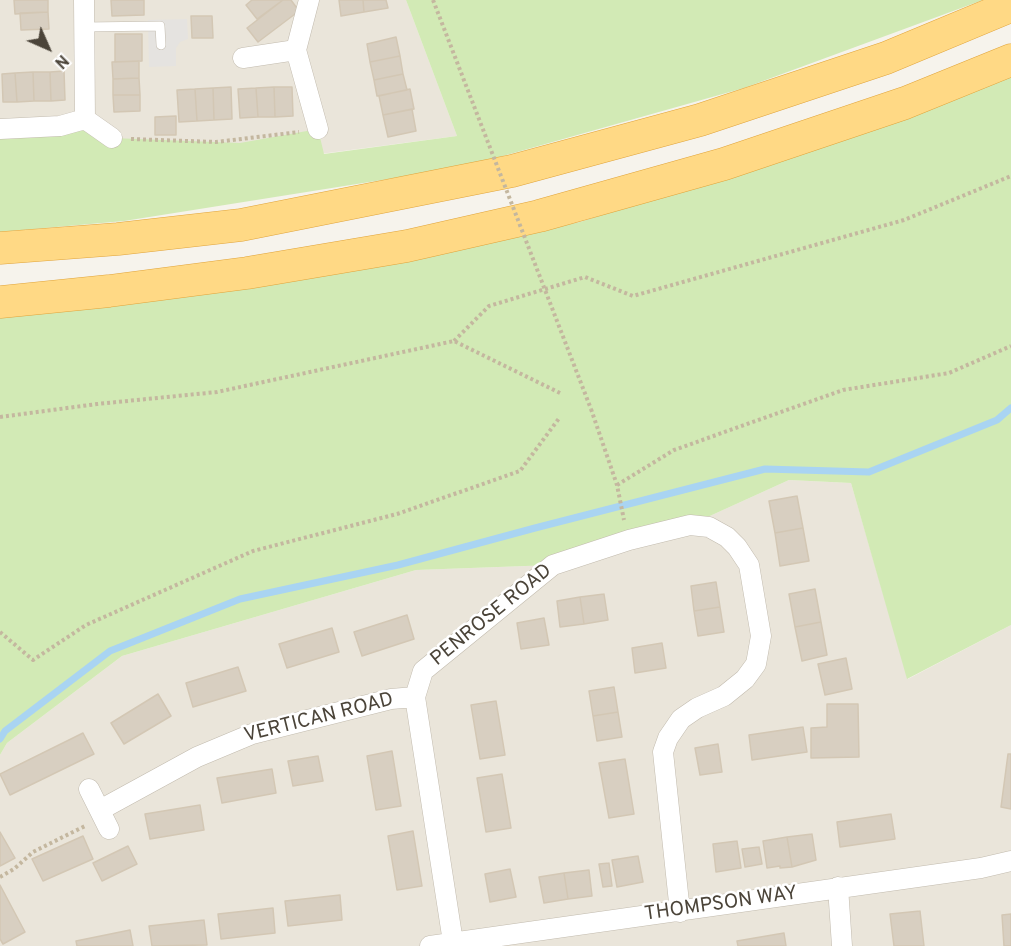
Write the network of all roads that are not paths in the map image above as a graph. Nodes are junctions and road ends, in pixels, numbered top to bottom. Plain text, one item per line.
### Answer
1 (84, 0) edge
2 (309, 0) edge
3 (1011, 6) edge
4 (85, 27) junction
5 (160, 45) dead end
6 (296, 50) junction
7 (243, 58) dead end
8 (1011, 60) edge
9 (85, 119) junction
10 (0, 129) edge
11 (318, 129) road end
12 (112, 138) road end
13 (0, 248) edge
14 (0, 302) edge
15 (415, 697) junction
16 (89, 789) dead end
17 (100, 810) junction
18 (109, 829) dead end
19 (1011, 861) edge
20 (838, 888) junction
21 (680, 912) junction
22 (453, 942) junction
23 (430, 946) edge
24 (842, 946) edge

1 - 4 street
2 - 6 street
3 - 13 highway
4 - 5 lane
4 - 9 street
6 - 7 street
6 - 11 street
8 - 14 highway
9 - 10 street
9 - 12 street
15 - 17 street, VERTICAN ROAD
15 - 21 street, PENROSE ROAD
15 - 22 street, VERTICAN ROAD
16 - 17 street
17 - 18 street
19 - 20 street, THOMPSON WAY
20 - 21 street, THOMPSON WAY
20 - 24 street
21 - 22 street, THOMPSON WAY
22 - 23 street, THOMPSON WAY

